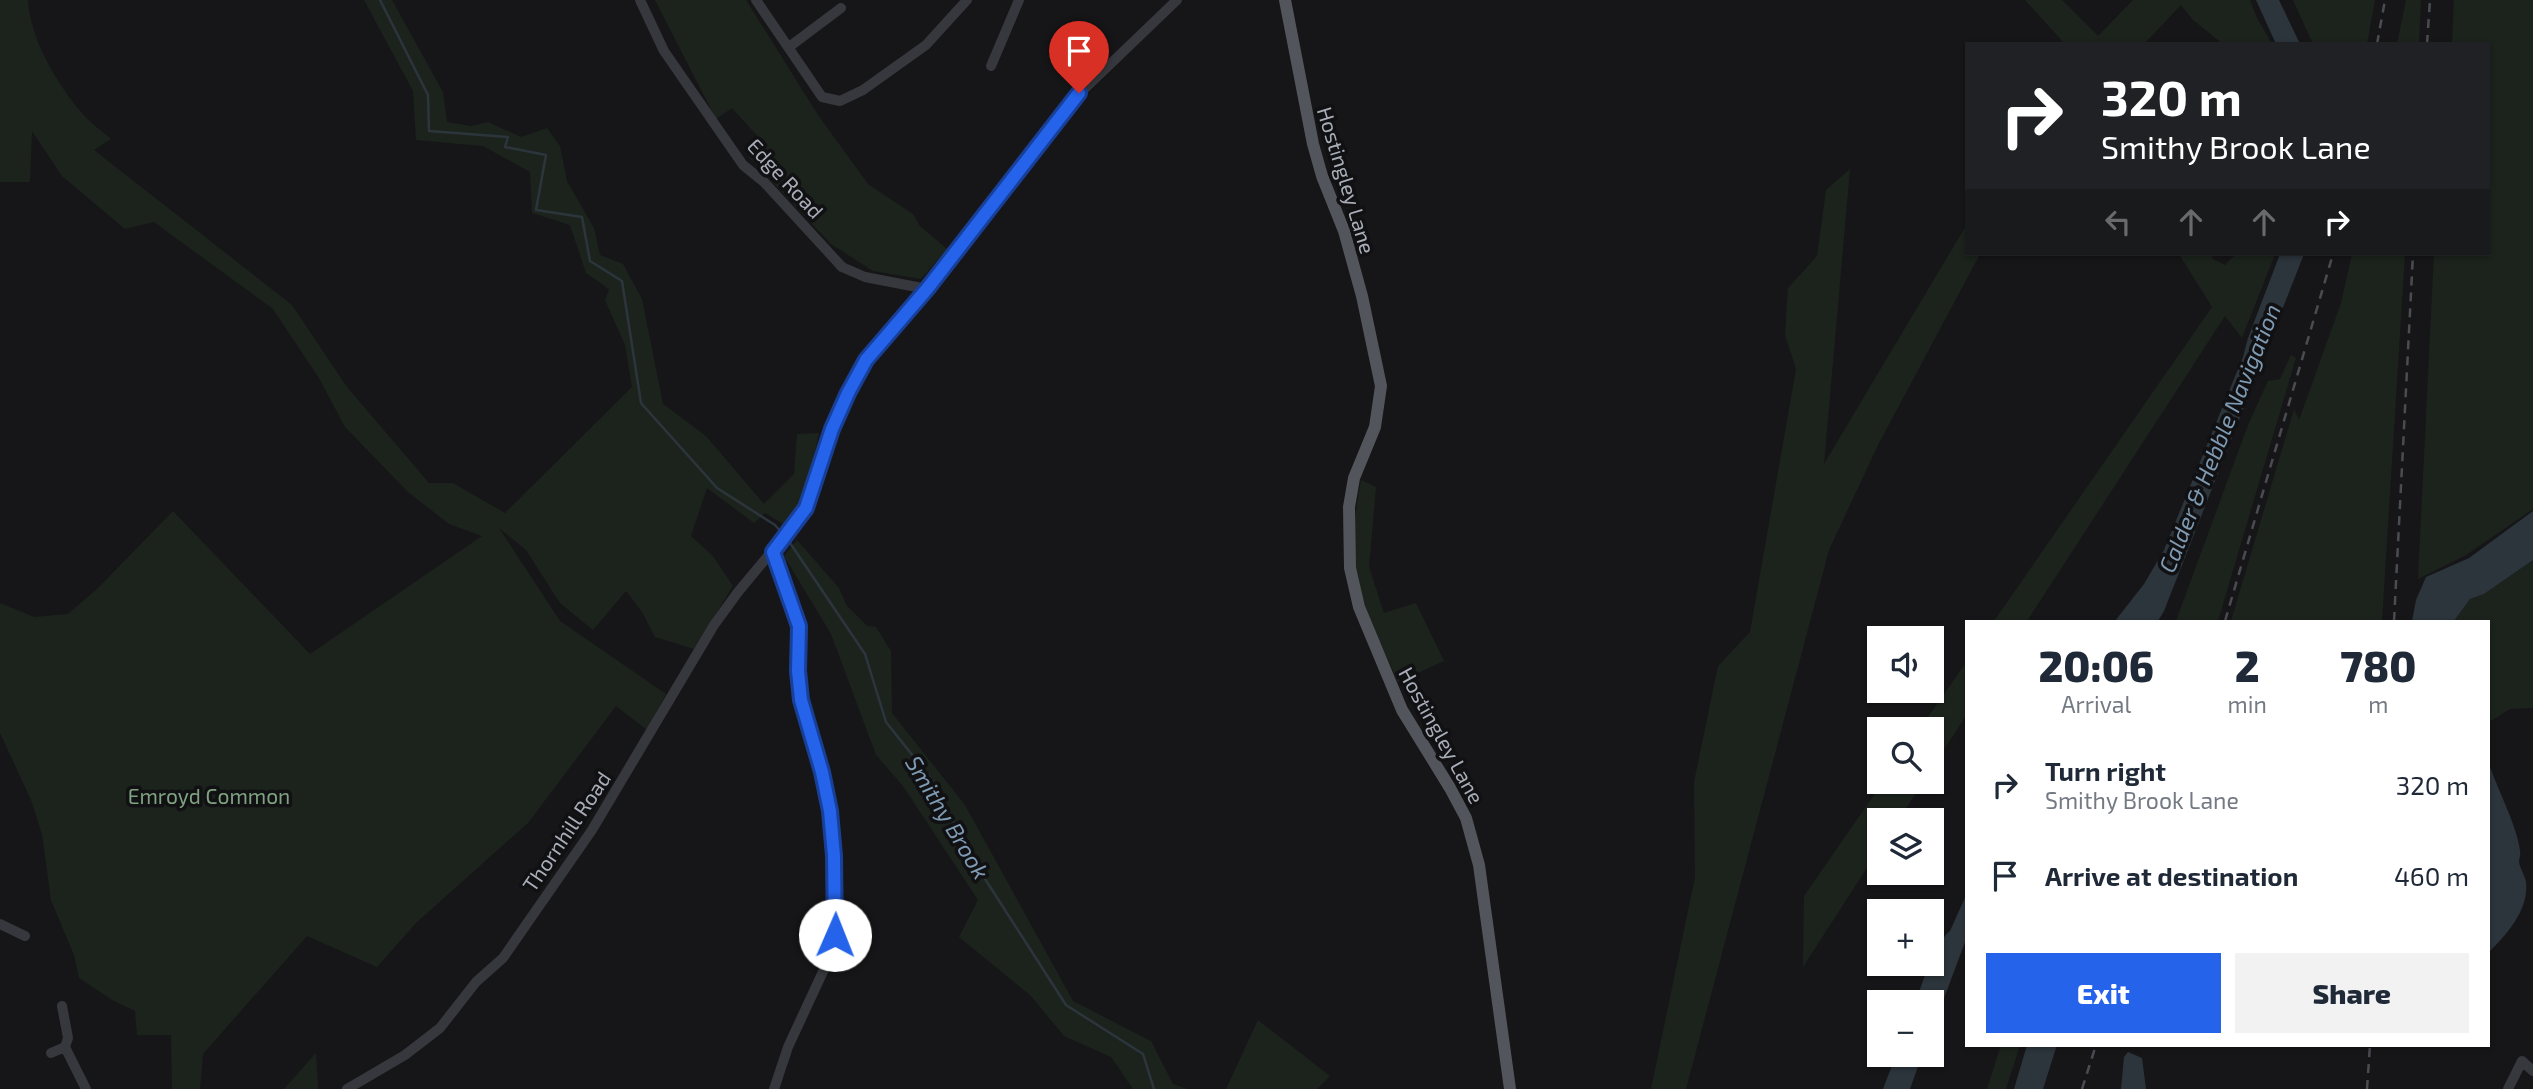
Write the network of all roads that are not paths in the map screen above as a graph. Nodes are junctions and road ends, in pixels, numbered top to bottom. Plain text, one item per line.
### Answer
1 (640, 0) edge
2 (757, 0) edge
3 (967, 0) edge
4 (1019, 0) edge
5 (1177, 0) edge
6 (1285, 0) edge
7 (841, 8) dead end
8 (789, 47) junction
9 (991, 66) dead end
10 (927, 289) junction
11 (773, 552) junction
12 (0, 924) edge
13 (25, 936) dead end
14 (62, 1006) dead end
15 (67, 1043) junction
16 (51, 1053) dead end
17 (2533, 1071) edge
18 (86, 1089) edge
19 (346, 1089) edge
20 (774, 1089) edge
21 (1510, 1089) edge
22 (2508, 1089) edge

1 - 10 street, Edge Road
2 - 8 street
3 - 8 street
4 - 9 street
5 - 10 street, Thornhill Road
6 - 21 main road, Hostingley Lane
7 - 8 street
10 - 11 street, Thornhill Road
11 - 19 street, Thornhill Road
11 - 20 street
12 - 13 street
14 - 15 street
15 - 16 street
15 - 18 street
17 - 22 street

